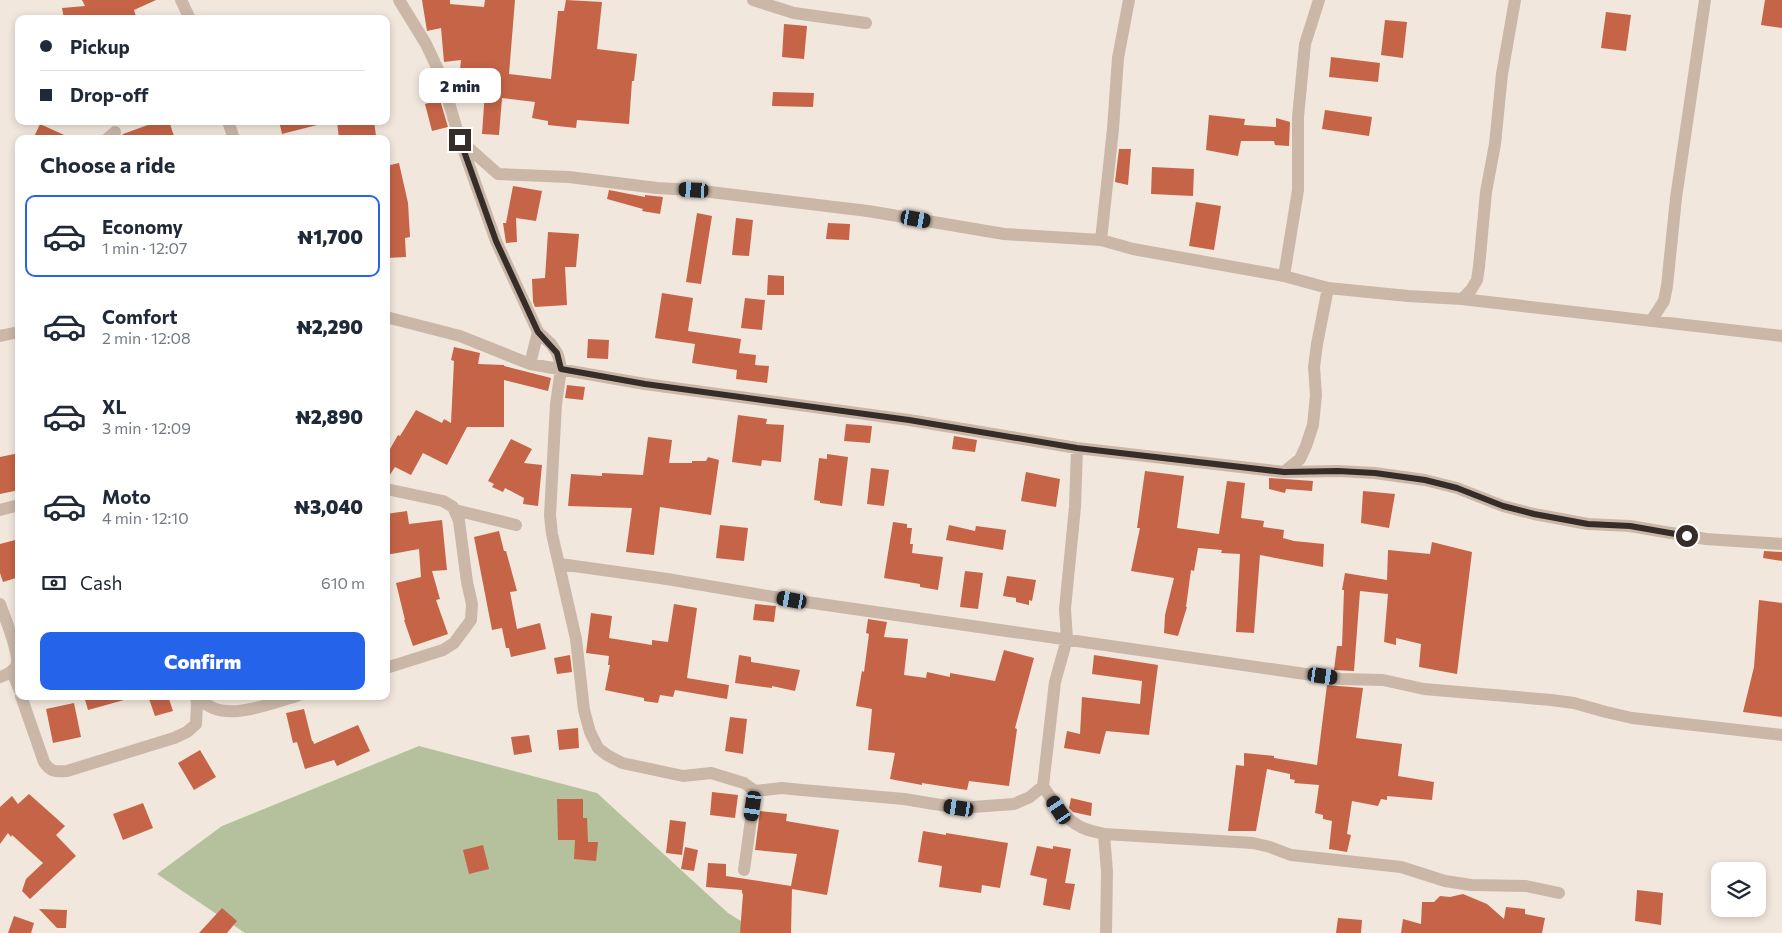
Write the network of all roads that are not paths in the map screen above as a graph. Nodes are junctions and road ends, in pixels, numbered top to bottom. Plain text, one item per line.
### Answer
1 (181, 0) edge
2 (399, 0) edge
3 (753, 0) edge
4 (1129, 0) edge
5 (1318, 0) edge
6 (1515, 0) edge
7 (1705, 0) edge
8 (188, 15) edge
9 (866, 23) dead end
10 (460, 140) junction
11 (1101, 240) junction
12 (1284, 276) junction
13 (1328, 288) junction
14 (1462, 299) junction
15 (390, 318) edge
16 (1652, 321) junction
17 (538, 332) junction
18 (15, 333) edge
19 (0, 336) edge
20 (1782, 336) edge
21 (530, 364) junction
22 (561, 369) junction
23 (1077, 448) junction
24 (1284, 472) junction
25 (390, 491) edge
26 (15, 506) edge
27 (0, 510) edge
28 (455, 510) junction
29 (516, 525) dead end
30 (1782, 544) edge
31 (560, 564) junction
32 (0, 604) edge
33 (1067, 639) junction
34 (15, 650) edge
35 (15, 667) edge
36 (390, 667) edge
37 (12, 671) junction
38 (0, 677) edge
39 (15, 679) edge
40 (22, 700) edge
41 (197, 700) edge
42 (200, 700) edge
43 (282, 700) edge
44 (1782, 735) edge
45 (1042, 786) junction
46 (755, 791) junction
47 (1104, 834) junction
48 (744, 870) dead end
49 (1559, 893) dead end
50 (1106, 933) edge

1 - 8 street
2 - 10 street
3 - 9 street
4 - 11 street
5 - 12 street
6 - 14 street
7 - 16 street
10 - 11 street
10 - 17 street
11 - 12 street
12 - 13 street
13 - 14 street
13 - 24 street
14 - 16 street
15 - 21 street
16 - 20 street
17 - 21 street
17 - 22 street
18 - 19 street
21 - 22 street
22 - 23 street
22 - 31 street
23 - 24 street
23 - 33 street
24 - 30 street
25 - 28 street
26 - 27 street
28 - 29 street
28 - 36 street
31 - 33 street
31 - 46 street
32 - 34 street
33 - 44 street
33 - 45 street
35 - 37 street
37 - 38 street
37 - 39 street
40 - 41 street
42 - 43 street
45 - 46 street
45 - 47 street
46 - 48 street
47 - 49 street
47 - 50 street

